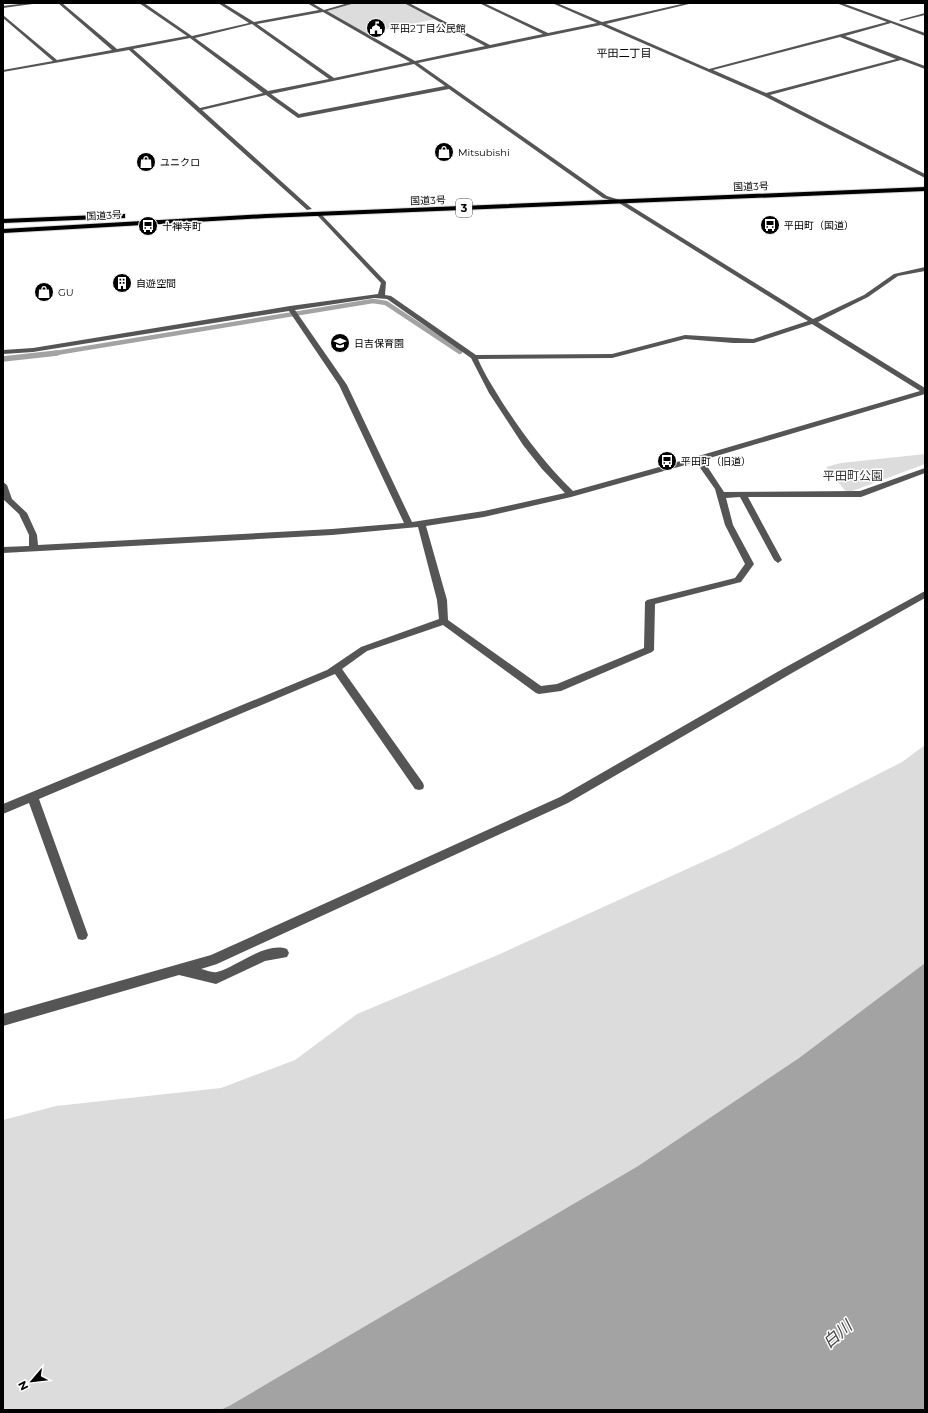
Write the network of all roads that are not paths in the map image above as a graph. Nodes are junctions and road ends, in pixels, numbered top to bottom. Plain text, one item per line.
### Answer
1 (38, 3) edge
2 (60, 3) edge
3 (141, 3) edge
4 (220, 3) edge
5 (309, 3) edge
6 (353, 3) edge
7 (406, 3) edge
8 (481, 3) edge
9 (554, 3) edge
10 (660, 3) edge
11 (690, 3) edge
12 (838, 3) edge
13 (854, 3) edge
14 (3, 7) edge
15 (672, 8) junction
16 (323, 11) junction
17 (925, 14) edge
18 (3, 16) edge
19 (901, 20) junction
20 (891, 22) junction
21 (253, 24) junction
22 (600, 24) junction
23 (913, 24) dead end
24 (925, 34) edge
25 (548, 35) junction
26 (839, 35) junction
27 (191, 37) junction
28 (488, 46) junction
29 (131, 49) junction
30 (115, 50) junction
31 (900, 59) junction
32 (55, 60) junction
33 (414, 62) junction
34 (925, 68) edge
35 (3, 70) edge
36 (709, 70) junction
37 (333, 79) junction
38 (450, 87) junction
39 (267, 93) junction
40 (766, 95) junction
41 (198, 110) junction
42 (925, 176) edge
43 (925, 184) edge
44 (925, 189) edge
45 (605, 197) junction
46 (621, 202) junction
47 (309, 209) junction
48 (158, 214) dead end
49 (319, 214) junction
50 (127, 216) dead end
51 (3, 221) edge
52 (3, 231) edge
53 (925, 269) edge
54 (381, 297) junction
55 (290, 308) junction
56 (814, 321) junction
57 (3, 352) edge
58 (474, 357) junction
59 (925, 391) edge
60 (698, 458) junction
61 (925, 470) edge
62 (3, 485) edge
63 (571, 494) junction
64 (720, 495) junction
65 (744, 495) junction
66 (421, 524) junction
67 (409, 525) junction
68 (34, 549) junction
69 (3, 550) edge
70 (778, 560) dead end
71 (925, 594) edge
72 (444, 621) junction
73 (337, 669) junction
74 (419, 786) dead end
75 (33, 798) junction
76 (3, 809) edge
77 (82, 935) dead end
78 (283, 953) dead end
79 (178, 970) junction
80 (3, 1020) edge

1 - 14 street
2 - 30 street
3 - 27 street
4 - 21 street
5 - 16 street
6 - 16 street
7 - 28 street
8 - 25 street
9 - 22 street
10 - 15 street
11 - 15 street
12 - 20 street
13 - 19 street
15 - 22 street
16 - 21 street
16 - 33 street
17 - 19 street
18 - 32 street
19 - 23 street
20 - 24 street
20 - 26 street
21 - 27 street
21 - 37 street
22 - 25 street
22 - 36 street
25 - 28 street
26 - 31 street
26 - 36 street
27 - 29 street
27 - 39 street
28 - 33 street
29 - 30 street
29 - 41 street
30 - 32 street
31 - 34 street
31 - 40 street
32 - 35 street
33 - 37 street
33 - 38 street
36 - 40 street
37 - 39 street
38 - 39 street
38 - 45 street
39 - 41 street
40 - 42 street
41 - 47 street
43 - 45 highway, 国道3号 / 3
44 - 46 highway, 国道3号 / 3
45 - 46 street
45 - 47 highway, 国道3号 / 3
46 - 49 highway, 国道3号 / 3
46 - 56 street
47 - 48 highway, 国道3号 / 3
49 - 52 highway, 国道3号 / 3
49 - 54 street
50 - 51 highway, 国道3号
53 - 56 street
54 - 55 street
54 - 58 street
55 - 57 street
55 - 67 street
56 - 58 street
56 - 59 street
58 - 63 street
59 - 60 street
60 - 63 street
60 - 64 street
61 - 65 street
62 - 68 street
63 - 66 street
64 - 65 street
64 - 72 street
65 - 70 street
66 - 67 street
66 - 72 street
67 - 68 street
68 - 69 street
71 - 79 street
72 - 73 street
73 - 74 street
73 - 75 street
75 - 76 street
75 - 77 street
78 - 79 street
79 - 80 street

